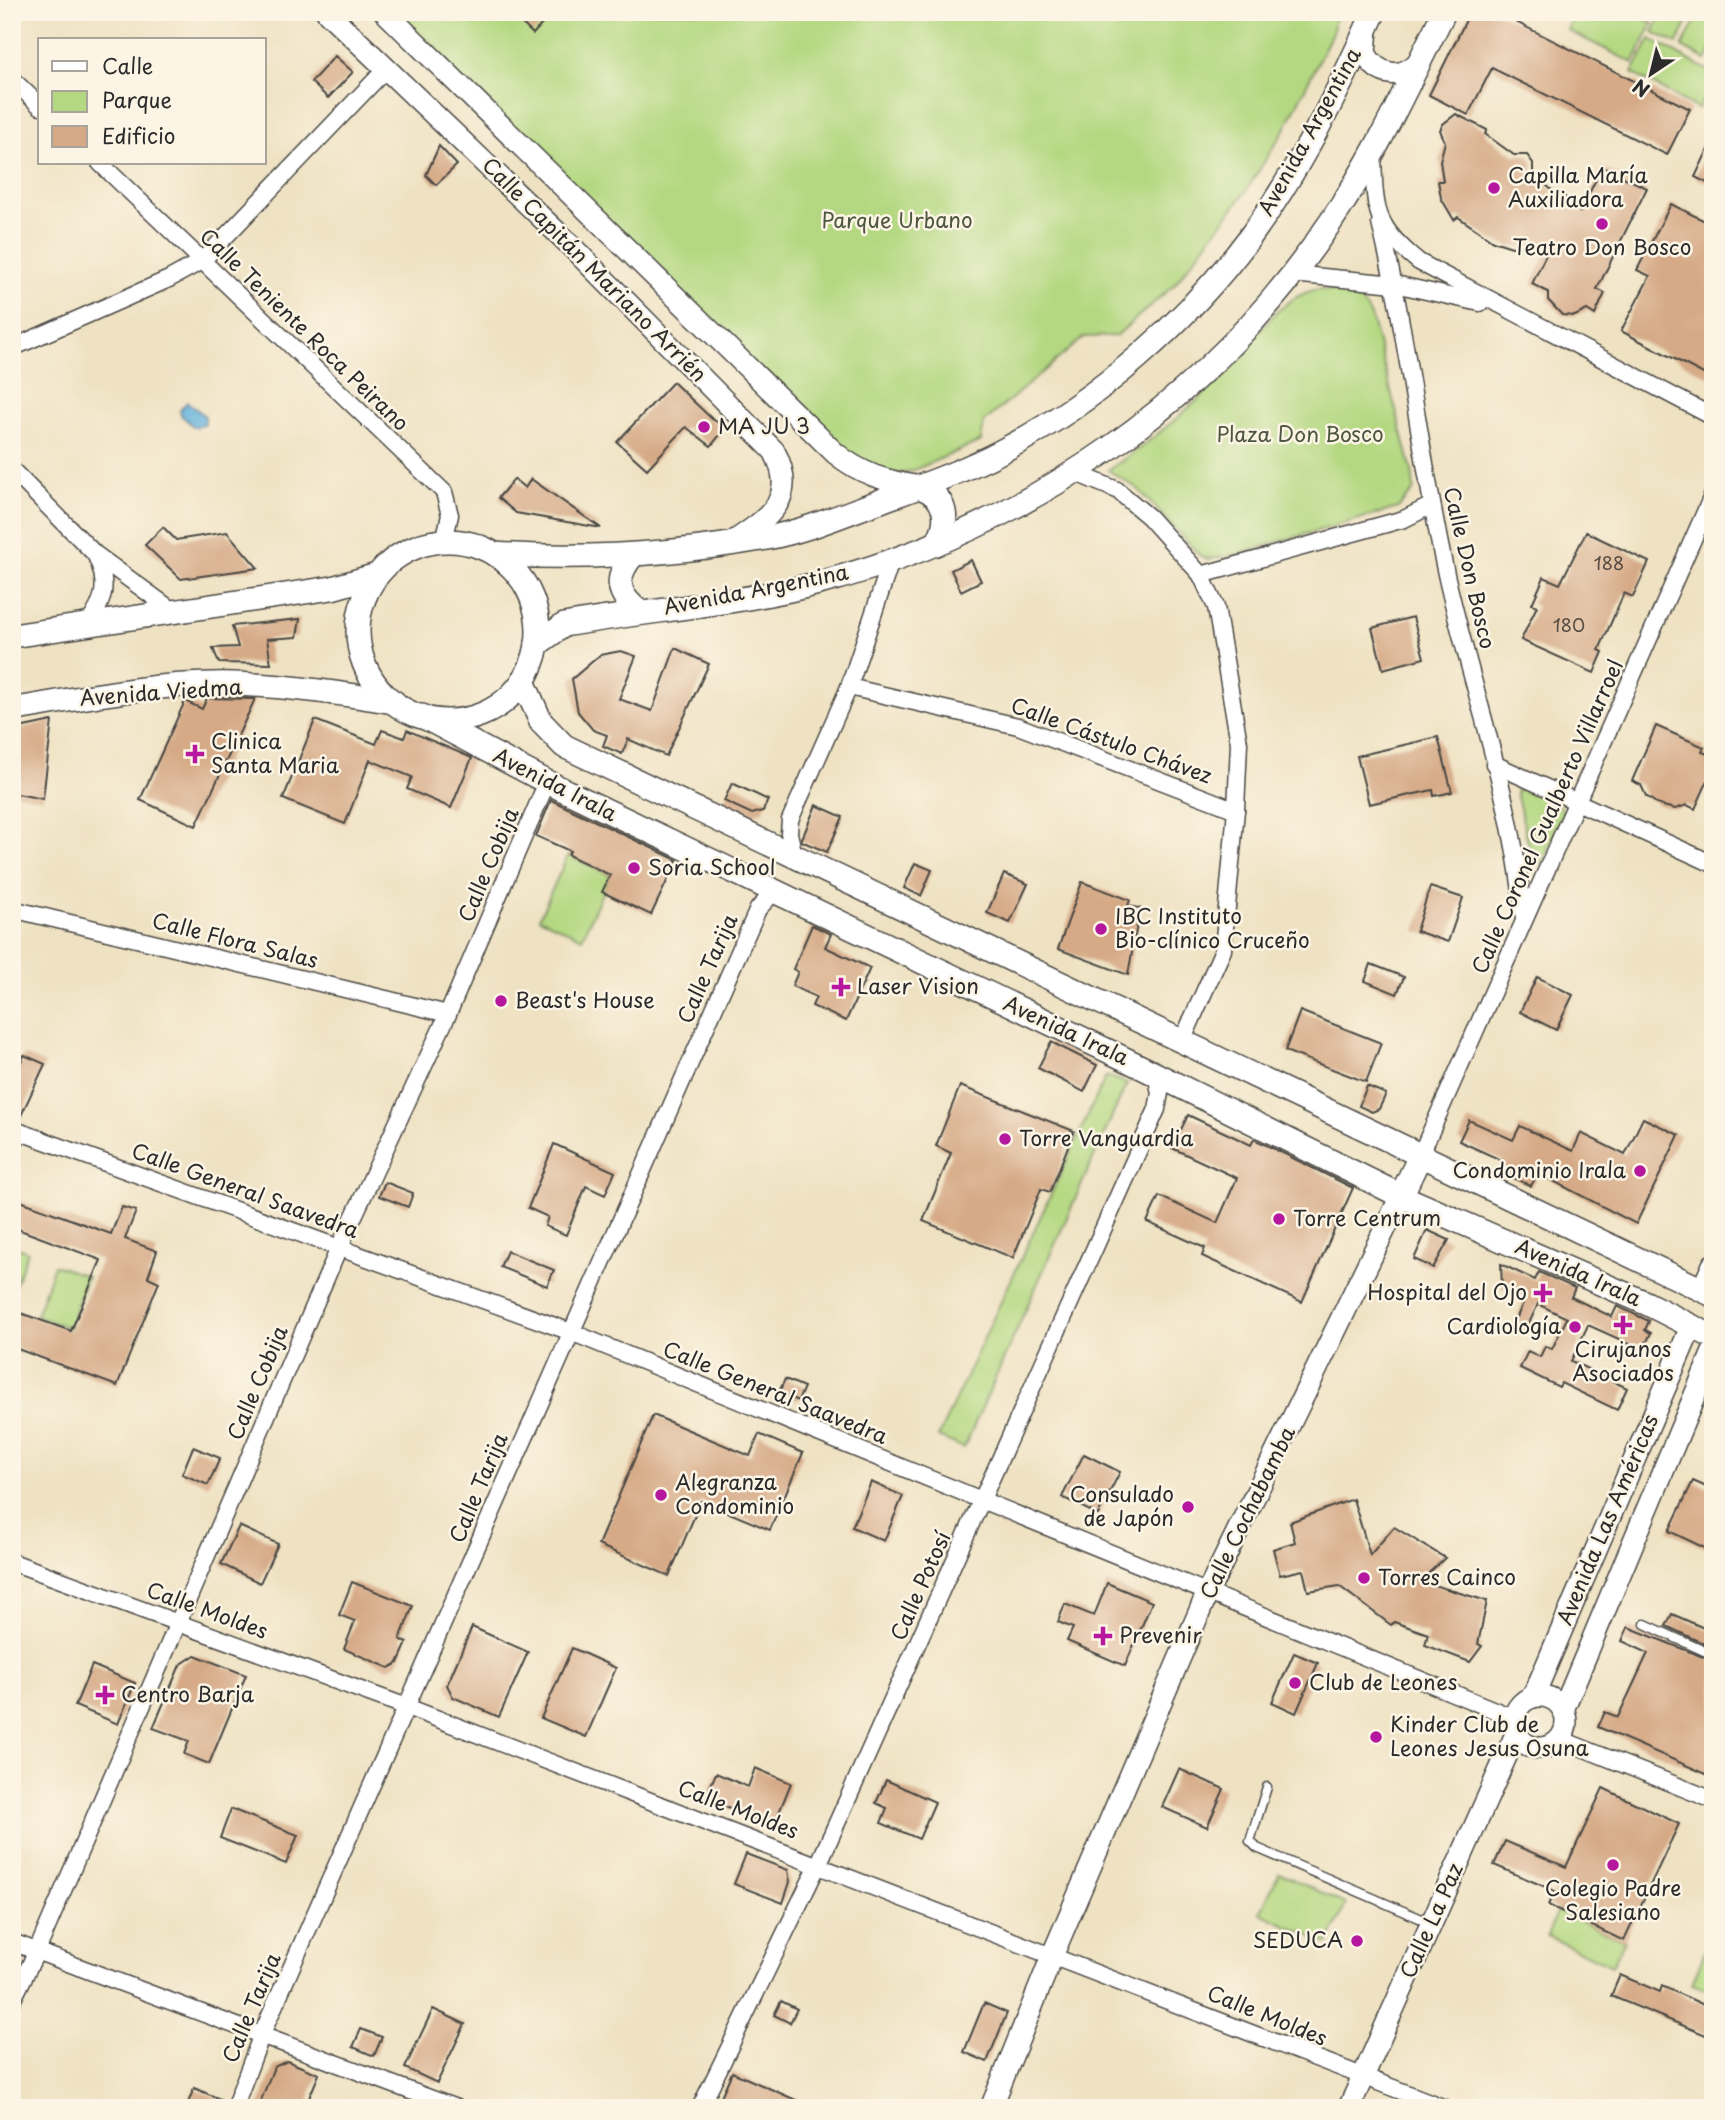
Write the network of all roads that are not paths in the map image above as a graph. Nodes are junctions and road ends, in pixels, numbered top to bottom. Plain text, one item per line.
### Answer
1 (327, 12) edge
2 (385, 12) edge
3 (1444, 12) edge
4 (1369, 18) edge
5 (1421, 59) junction
6 (386, 69) junction
7 (12, 79) edge
8 (38, 104) edge
9 (1373, 154) junction
10 (101, 164) edge
11 (590, 211) junction
12 (1380, 223) junction
13 (563, 238) junction
14 (202, 261) junction
15 (1292, 274) junction
16 (1395, 284) junction
17 (1499, 307) junction
18 (12, 348) edge
19 (1713, 417) edge
20 (12, 470) edge
21 (1076, 473) junction
22 (920, 486) junction
23 (1713, 494) edge
24 (1432, 505) junction
25 (444, 541) junction
26 (733, 542) junction
27 (936, 544) junction
28 (95, 554) junction
29 (494, 554) junction
30 (633, 555) junction
31 (891, 561) junction
32 (377, 575) junction
33 (1201, 575) junction
34 (173, 611) junction
35 (640, 612) junction
36 (88, 624) junction
37 (12, 636) edge
38 (537, 644) junction
39 (523, 681) junction
40 (849, 687) junction
41 (394, 702) junction
42 (12, 710) edge
43 (422, 716) junction
44 (1494, 764) junction
45 (547, 782) junction
46 (1580, 801) junction
47 (1236, 810) junction
48 (794, 856) junction
49 (1713, 864) edge
50 (774, 892) junction
51 (12, 909) edge
52 (1524, 921) junction
53 (448, 1014) junction
54 (1183, 1039) junction
55 (1156, 1074) junction
56 (12, 1129) edge
57 (1420, 1156) junction
58 (1401, 1196) junction
59 (338, 1248) junction
60 (1713, 1265) edge
61 (1707, 1293) edge
62 (1691, 1327) junction
63 (570, 1332) junction
64 (1713, 1337) edge
65 (1713, 1352) edge
66 (982, 1501) junction
67 (12, 1562) edge
68 (1208, 1594) junction
69 (178, 1622) junction
70 (1645, 1624) dead end
71 (1713, 1655) edge
72 (1533, 1697) junction
73 (407, 1707) junction
74 (1563, 1710) junction
75 (1515, 1726) junction
76 (1560, 1739) junction
77 (1267, 1787) dead end
78 (1713, 1800) edge
79 (819, 1863) junction
80 (1431, 1923) junction
81 (12, 1942) edge
82 (37, 1951) junction
83 (1053, 1954) junction
84 (12, 2001) edge
85 (262, 2034) junction
86 (1362, 2076) junction
87 (234, 2108) edge
88 (456, 2108) edge
89 (700, 2108) edge
90 (991, 2108) edge
91 (1349, 2108) edge
92 (1445, 2108) edge

1 - 6 street, Calle Capitán Mariano Arrién
2 - 11 street, Calle Capitán Mariano Arrién
3 - 5 main road, Avenida Argentina
4 - 5 street
4 - 22 main road, Avenida Argentina
5 - 9 main road, Avenida Argentina
6 - 13 street, Calle Capitán Mariano Arrién
6 - 14 street
7 - 8 street
9 - 12 street, Calle Don Bosco
9 - 15 main road, Avenida Argentina
10 - 14 street, Calle Teniente Roca Peirano
11 - 13 street
11 - 22 street, Calle Capitán Mariano Arrién
12 - 16 street, Calle Don Bosco
12 - 17 street
13 - 26 street, Calle Capitán Mariano Arrién
14 - 18 street
14 - 25 street, Calle Teniente Roca Peirano
15 - 16 street
15 - 21 main road, Avenida Argentina
16 - 17 street
16 - 24 street, Calle Don Bosco
17 - 19 street
20 - 28 street
21 - 27 main road, Avenida Argentina
21 - 33 street
22 - 26 main road, Avenida Argentina
22 - 27 main road
23 - 46 street, Calle Coronel Gualberto Villarroel
24 - 33 street
24 - 44 street, Calle Don Bosco
25 - 29 main road
25 - 32 main road
26 - 30 main road, Avenida Argentina
27 - 31 main road, Avenida Argentina
28 - 34 street
28 - 36 street
29 - 30 main road, Avenida Argentina
29 - 38 main road
30 - 35 main road
31 - 35 main road, Avenida Argentina
31 - 40 street
32 - 34 main road
32 - 41 main road
33 - 47 street
34 - 36 main road
35 - 38 main road, Avenida Argentina
36 - 37 main road
38 - 39 main road
39 - 43 main road
39 - 48 main road, Avenida Irala
40 - 47 street, Calle Cástulo Chávez
40 - 48 street
41 - 42 main road, Avenida Viedma
41 - 43 main road
43 - 45 main road, Avenida Irala
44 - 46 street
44 - 52 street, Calle Don Bosco
45 - 50 main road, Avenida Irala
45 - 53 street, Calle Cobija
46 - 49 street
46 - 52 street, Calle Coronel Gualberto Villarroel
47 - 54 street
48 - 54 main road, Avenida Irala
50 - 55 main road, Avenida Irala
50 - 63 street, Calle Tarija
51 - 53 street, Calle Flora Salas
52 - 57 street, Calle Coronel Gualberto Villarroel
53 - 59 street, Calle Cobija
54 - 57 main road, Avenida Irala
55 - 58 main road, Avenida Irala
55 - 66 street, Calle Potosí
56 - 59 street, Calle General Saavedra
57 - 58 main road, Calle Cochabamba
57 - 61 main road, Avenida Irala
58 - 62 main road, Avenida Irala
58 - 68 street, Calle Cochabamba
59 - 63 street, Calle General Saavedra
59 - 69 street, Calle Cobija
60 - 61 street, Avenida Las Américas
61 - 62 main road, Avenida Las Américas
62 - 64 main road, Avenida Irala
62 - 72 street, Avenida Las Américas
63 - 66 street, Calle General Saavedra
63 - 73 street, Calle Tarija
65 - 74 street, Avenida Las Américas
66 - 68 street, Calle General Saavedra
66 - 79 street, Calle Potosí
67 - 69 street, Calle Moldes
68 - 75 street, Calle General Saavedra
68 - 83 street, Calle Cochabamba
69 - 73 street, Calle Moldes
69 - 82 street, Calle Cobija
70 - 71 lane
72 - 74 street
72 - 75 street
73 - 79 street, Calle Moldes
73 - 85 street, Calle Tarija
74 - 76 street
75 - 76 street
75 - 80 street, Calle La Paz
76 - 78 street
77 - 80 lane
79 - 83 street, Calle Moldes
79 - 89 street, Calle Potosí
80 - 86 street, Calle La Paz
81 - 82 street
82 - 84 street, Calle Cobija
82 - 85 street
83 - 86 street, Calle Moldes
83 - 90 street, Calle Cochabamba
85 - 87 street, Calle Tarija
85 - 88 street
86 - 91 street, Calle La Paz
86 - 92 street, Calle Moldes

